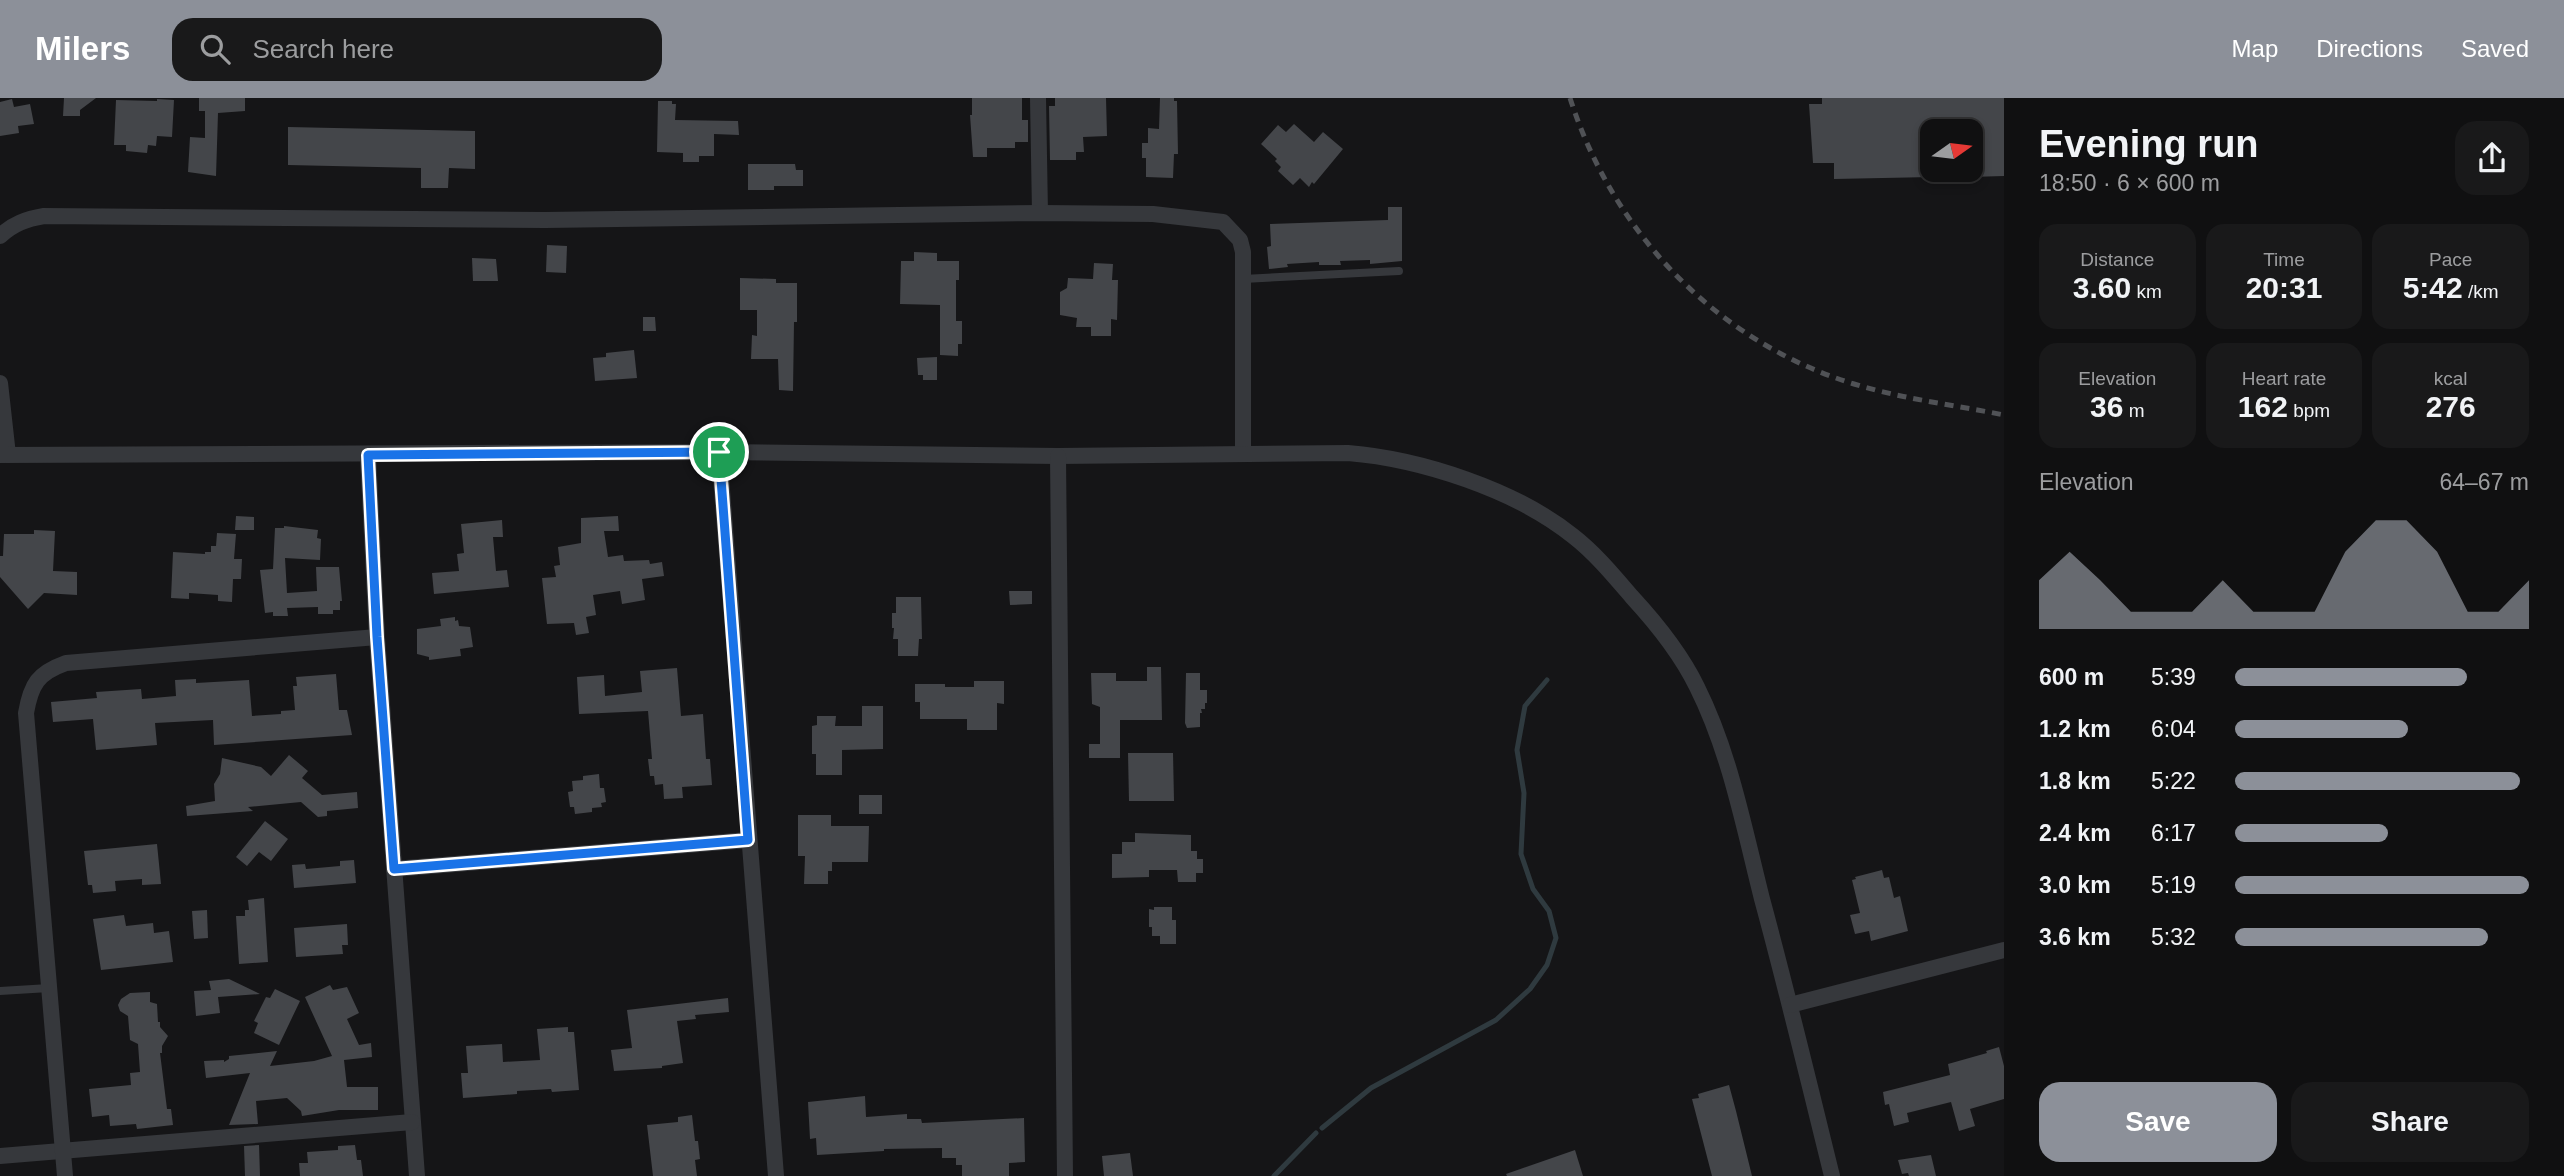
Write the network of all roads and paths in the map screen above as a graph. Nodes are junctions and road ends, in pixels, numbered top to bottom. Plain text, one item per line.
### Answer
1 (1038, 98) edge
2 (1040, 213) junction
3 (0, 236) edge
4 (1399, 271) dead end
5 (1243, 279) junction
6 (0, 383) edge
7 (719, 452) junction
8 (1243, 453) junction
9 (4, 455) edge
10 (368, 455) junction
11 (1058, 456) junction
12 (377, 637) junction
13 (748, 840) junction
14 (394, 869) junction
15 (2004, 950) edge
16 (49, 988) junction
17 (0, 991) edge
18 (1790, 1005) junction
19 (412, 1122) junction
20 (62, 1151) junction
21 (0, 1156) edge
22 (65, 1176) edge
23 (417, 1176) edge
24 (776, 1176) edge
25 (1065, 1176) edge
26 (1832, 1176) edge

1 - 2 street
2 - 3 street
2 - 5 street
4 - 5 lane
5 - 8 street
6 - 9 street
7 - 10 street
7 - 11 street
7 - 13 street
8 - 11 street
8 - 18 street
9 - 10 street
10 - 12 street
11 - 25 street
12 - 14 street
12 - 16 street
13 - 14 street
13 - 24 street
14 - 19 street
15 - 18 street
16 - 17 lane
16 - 20 street
18 - 26 street
19 - 20 street
19 - 23 street
20 - 21 street
20 - 22 street

